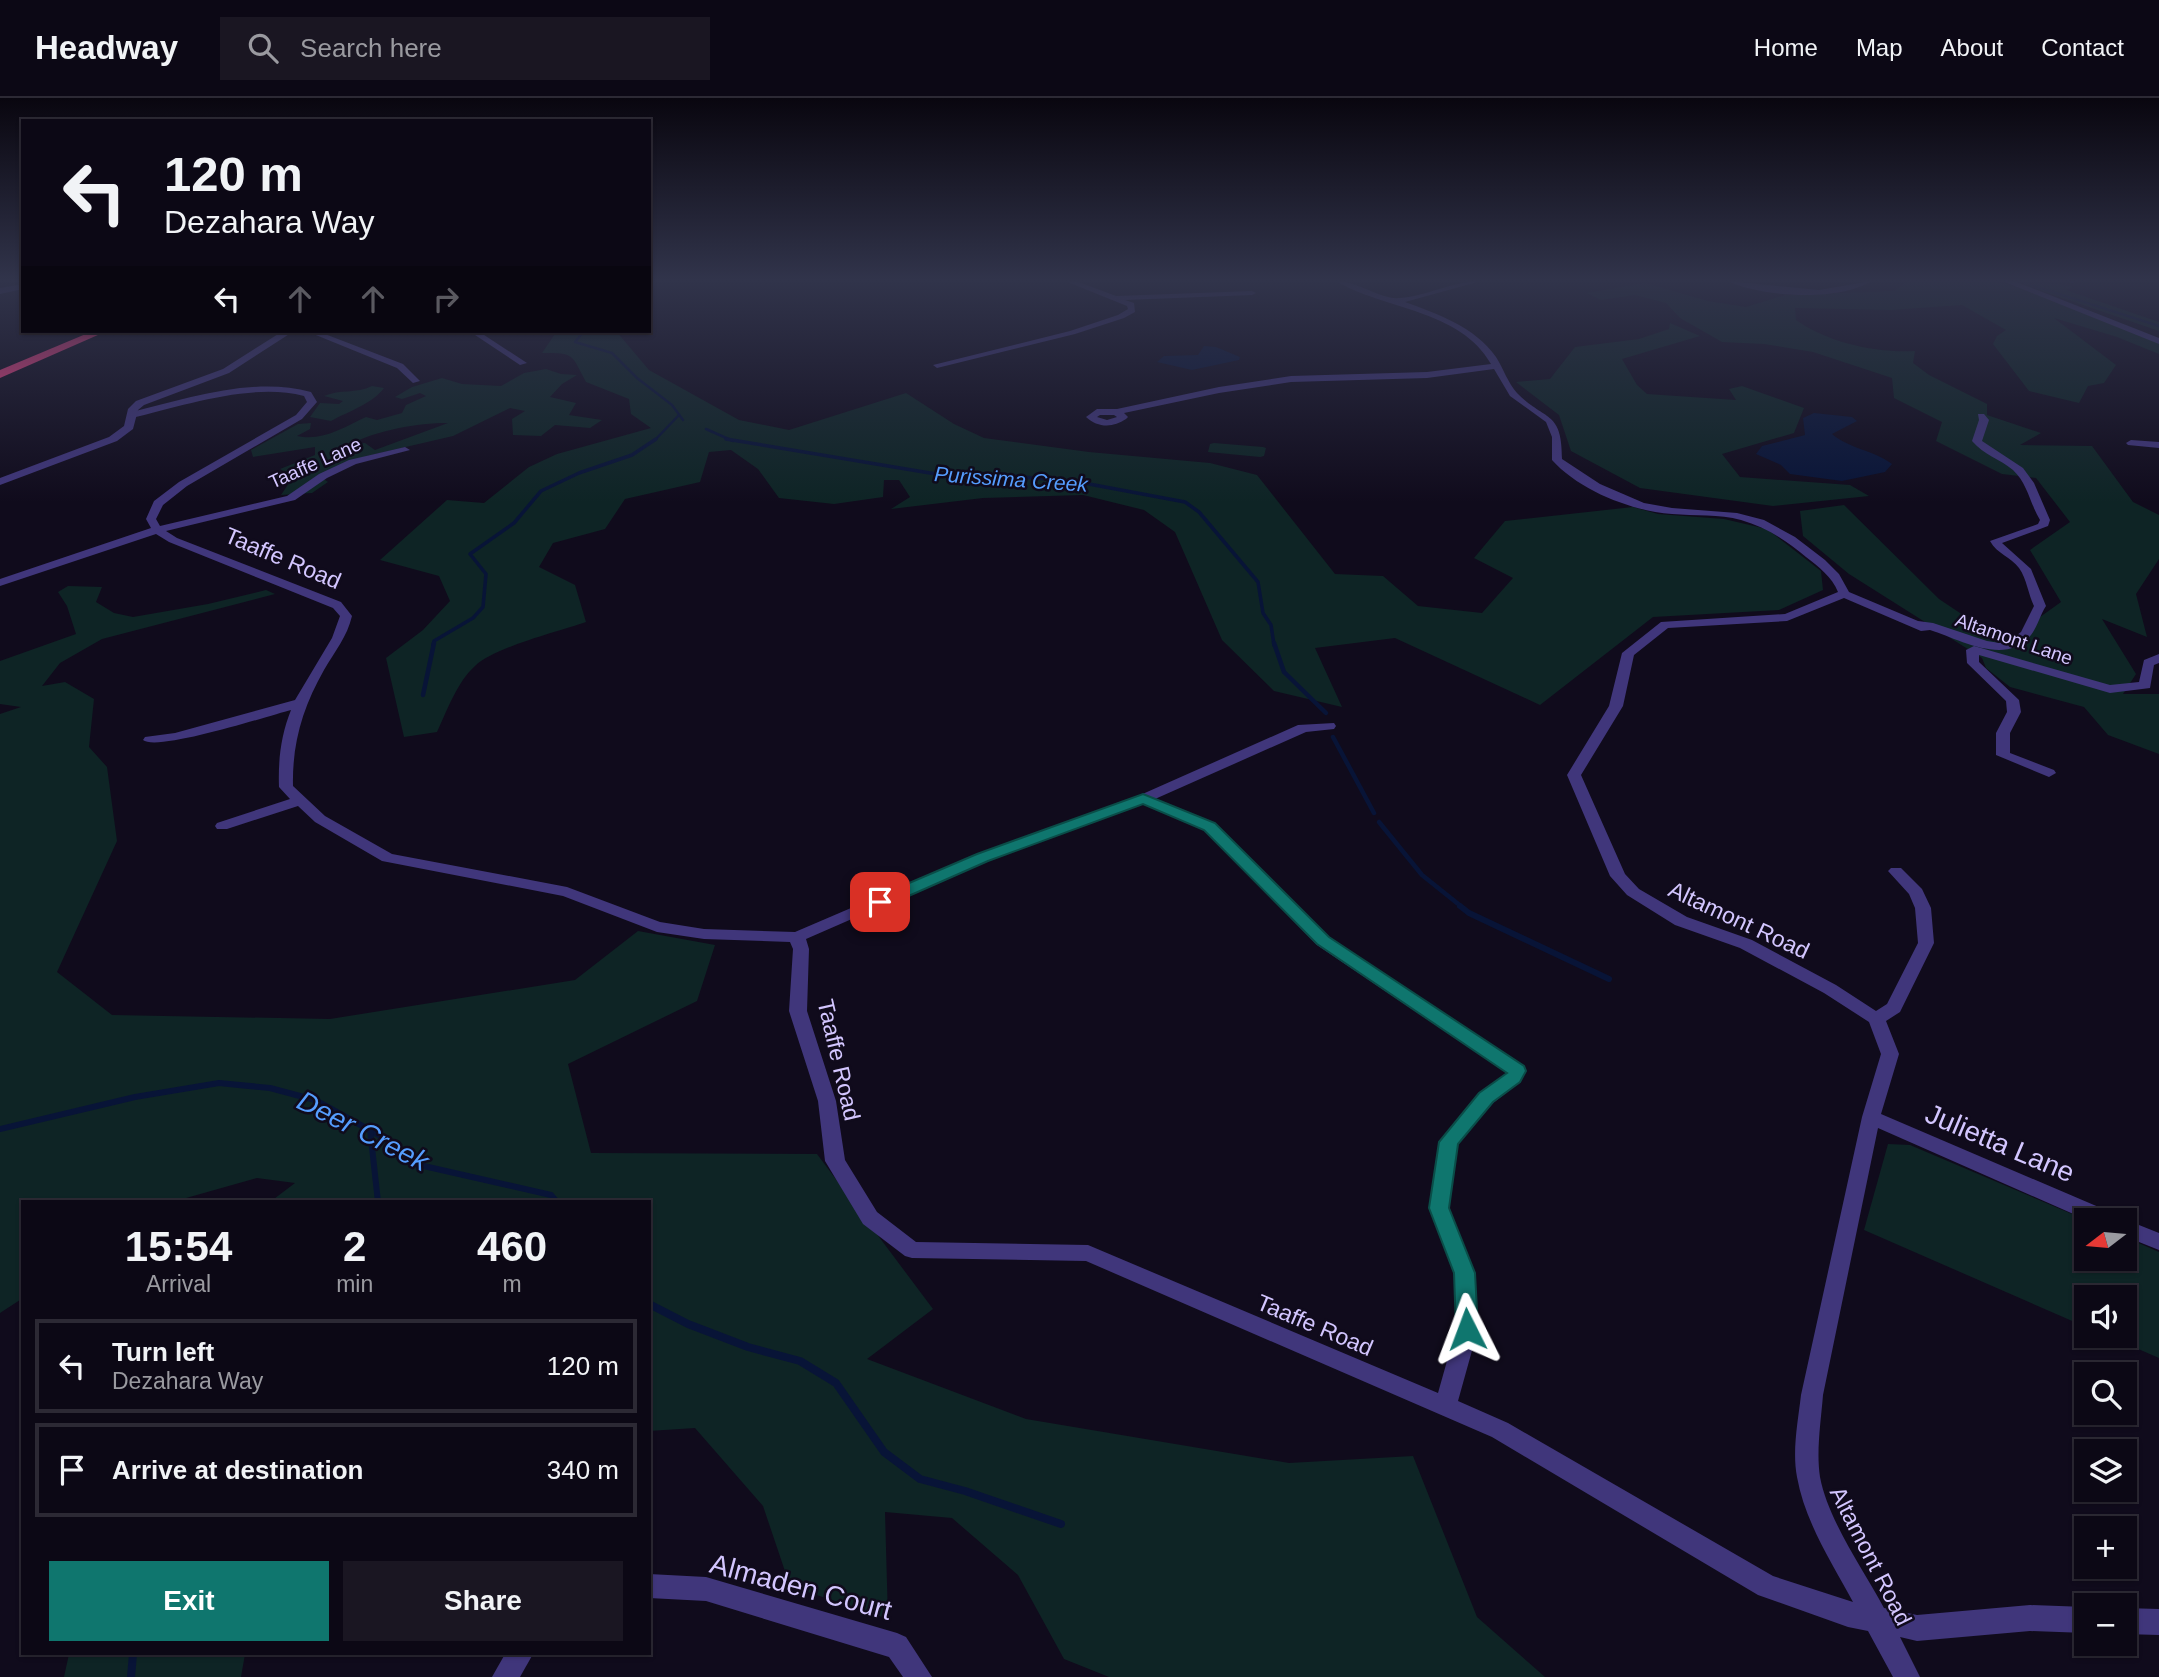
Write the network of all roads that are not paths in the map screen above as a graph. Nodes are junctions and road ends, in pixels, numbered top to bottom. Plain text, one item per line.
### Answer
1 (13, 355) edge
2 (46, 355) edge
3 (252, 355) edge
4 (371, 355) edge
5 (510, 355) edge
6 (979, 355) edge
7 (1488, 355) edge
8 (10, 356) dead end
9 (523, 363) dead end
10 (937, 365) dead end
11 (1498, 366) junction
12 (0, 374) edge
13 (416, 381) dead end
14 (1117, 412) dead end
15 (131, 415) junction
16 (1981, 416) dead end
17 (2131, 443) dead end
18 (2159, 445) edge
19 (405, 450) dead end
20 (0, 482) edge
21 (158, 530) junction
22 (0, 583) edge
23 (1843, 594) junction
24 (1916, 624) junction
25 (1972, 650) junction
26 (2159, 657) edge
27 (300, 703) junction
28 (1329, 726) dead end
29 (150, 740) dead end
30 (2049, 773) dead end
31 (1143, 799) junction
32 (299, 801) junction
33 (222, 826) dead end
34 (1896, 871) dead end
35 (797, 937) junction
36 (1875, 1019) junction
37 (1871, 1118) junction
38 (2080, 1208) edge
39 (2137, 1233) edge
40 (2159, 1242) edge
41 (1445, 1408) junction
42 (651, 1586) edge
43 (2074, 1620) edge
44 (1877, 1621) junction
45 (2137, 1621) edge
46 (2159, 1622) edge
47 (519, 1655) edge
48 (505, 1677) edge
49 (919, 1677) edge
50 (1907, 1677) edge

1 - 8 highway
2 - 12 highway
3 - 15 street
4 - 13 street
5 - 9 street
6 - 10 street
7 - 11 street
11 - 14 street
11 - 23 street
15 - 20 street
15 - 21 street
16 - 24 street
17 - 18 street
19 - 21 street, Taaffe Lane
21 - 22 street, Taaffe Lane
21 - 27 street, Taaffe Road
23 - 24 street, Altamont Lane
23 - 36 street, Altamont Road
24 - 25 street, Altamont Lane
25 - 26 street, Altamont Lane
25 - 30 street
27 - 29 street
27 - 32 street, Taaffe Road
28 - 31 street
31 - 35 street
31 - 41 street
32 - 33 street
32 - 35 street, Taaffe Road
34 - 36 street
35 - 41 street, Taaffe Road
36 - 37 street, Altamont Road
37 - 38 street, Julietta Lane
37 - 44 street, Altamont Road
39 - 40 street
41 - 44 street, Taaffe Road
42 - 49 street, Almaden Court
43 - 44 street, Taaffe Road
44 - 50 street, Altamont Road
45 - 46 street
47 - 48 street

